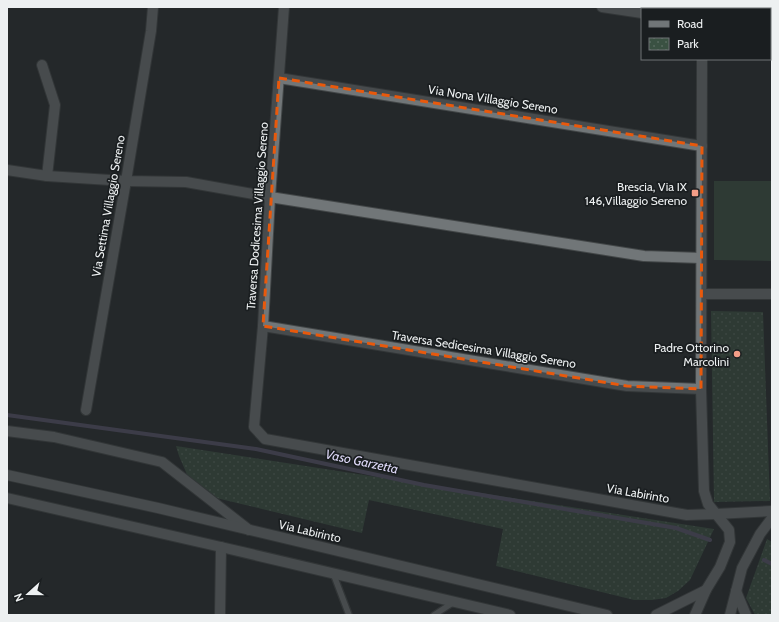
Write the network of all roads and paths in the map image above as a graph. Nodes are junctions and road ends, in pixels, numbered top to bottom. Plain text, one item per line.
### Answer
1 (153, 7) edge
2 (284, 7) edge
3 (602, 7) edge
4 (641, 13) edge
5 (702, 60) edge
6 (42, 65) dead end
7 (279, 78) junction
8 (702, 146) junction
9 (7, 170) edge
10 (47, 176) junction
11 (126, 181) junction
12 (270, 197) junction
13 (701, 258) junction
14 (702, 294) junction
15 (772, 294) edge
16 (263, 326) junction
17 (701, 389) junction
18 (86, 410) dead end
19 (254, 427) joint
20 (7, 431) edge
21 (7, 475) edge
22 (7, 498) edge
23 (772, 511) edge
24 (716, 514) junction
25 (772, 518) edge
26 (249, 530) junction
27 (221, 547) junction
28 (333, 573) junction
29 (706, 590) junction
30 (736, 590) junction
31 (454, 602) junction
32 (220, 615) edge
33 (349, 615) edge
34 (434, 615) edge
35 (510, 615) edge
36 (607, 615) edge
37 (656, 615) edge
38 (695, 615) edge
39 (730, 615) edge
40 (746, 615) edge

1 - 11 street, Via Settima Villaggio Sereno
2 - 7 street, Traversa Dodicesima Villaggio Sereno
3 - 4 street
5 - 8 street
6 - 10 street
7 - 8 street, Via Nona Villaggio Sereno
7 - 12 street, Traversa Dodicesima Villaggio Sereno
8 - 13 street
9 - 10 street
10 - 11 street
11 - 12 street
11 - 18 street, Via Settima Villaggio Sereno
12 - 13 street
12 - 16 street, Traversa Dodicesima Villaggio Sereno
13 - 14 street
14 - 15 street
14 - 17 street
16 - 17 street, Traversa Sedicesima Villaggio Sereno
16 - 19 street, Traversa Dodicesima Villaggio Sereno
17 - 24 street
19 - 24 street, Via Labirinto
20 - 26 street
21 - 26 street, Via Labirinto
22 - 27 street
23 - 24 street
24 - 29 street
25 - 30 street
26 - 36 street, Via Labirinto
27 - 28 street
27 - 32 street
28 - 31 street
28 - 33 lane
29 - 37 street
29 - 38 street
30 - 39 street
30 - 40 street
31 - 34 lane
31 - 35 street

